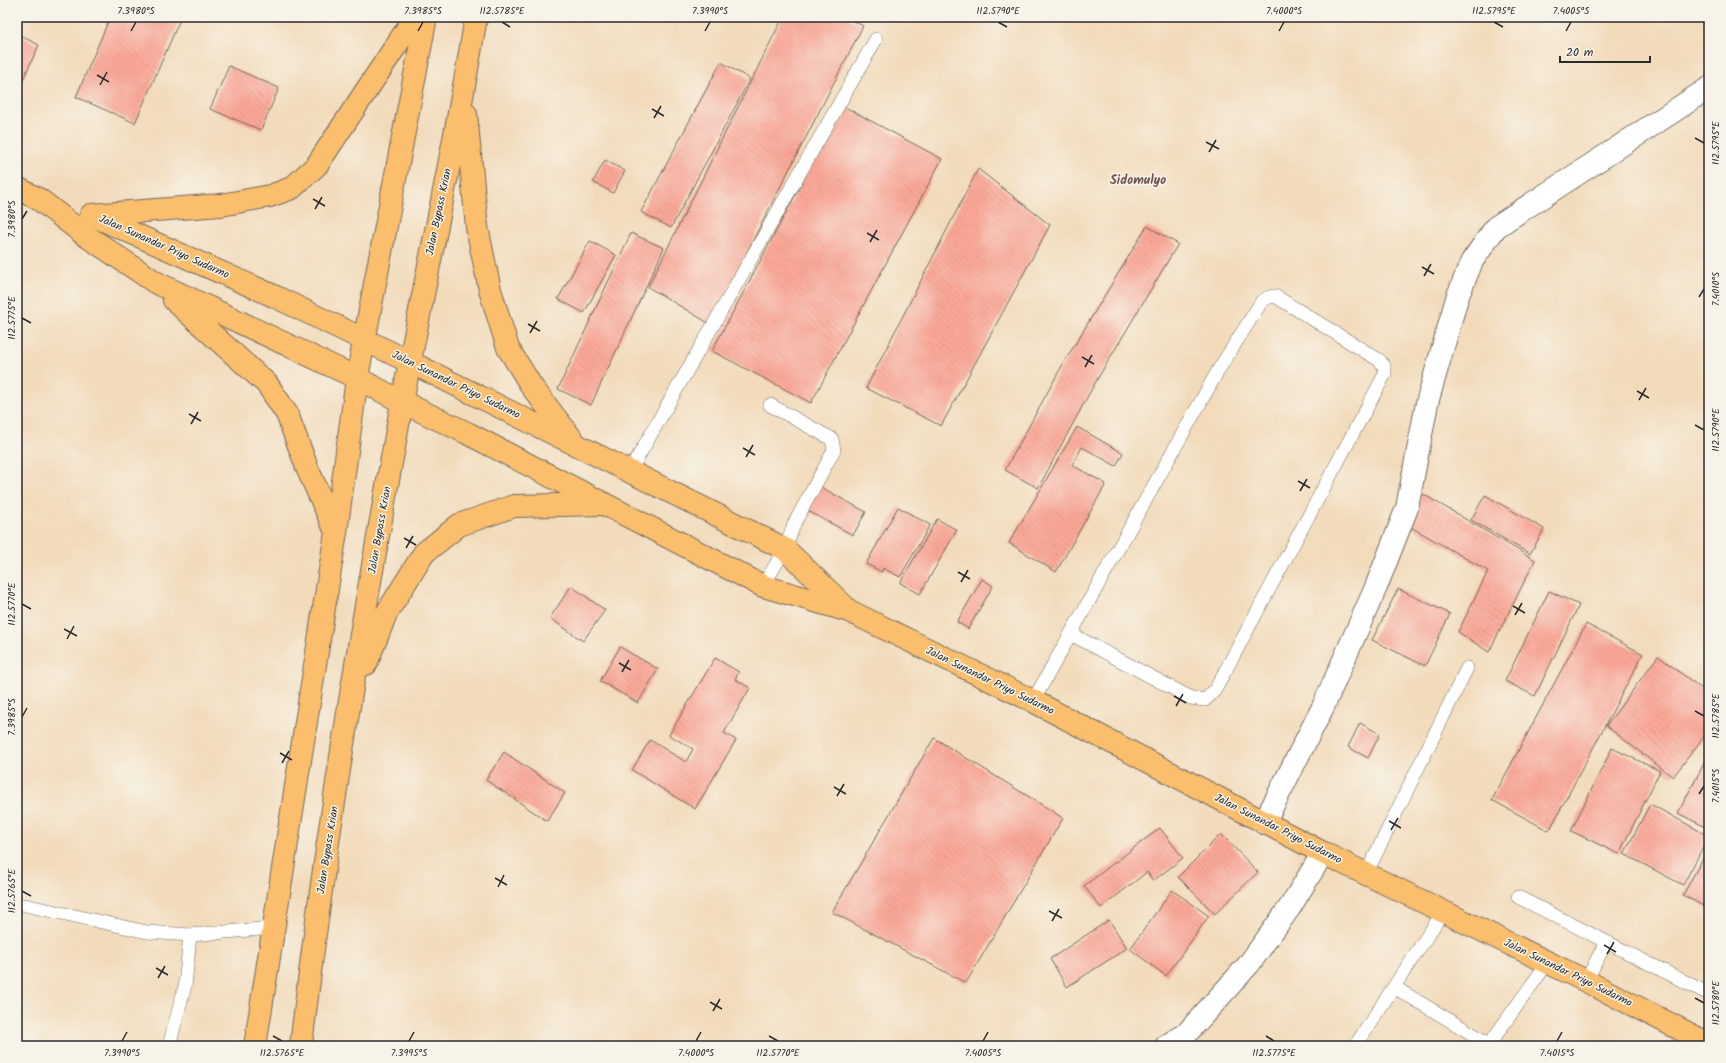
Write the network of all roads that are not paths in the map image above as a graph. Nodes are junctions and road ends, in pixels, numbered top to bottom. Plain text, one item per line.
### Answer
1 (415, 17) edge
2 (426, 17) edge
3 (476, 17) edge
4 (876, 39) dead end
5 (1709, 88) edge
6 (464, 91) junction
7 (17, 188) edge
8 (40, 200) junction
9 (91, 215) junction
10 (154, 282) junction
11 (365, 341) junction
12 (410, 362) junction
13 (357, 378) junction
14 (402, 402) junction
15 (770, 405) dead end
16 (575, 443) junction
17 (630, 471) junction
18 (604, 504) junction
19 (336, 532) junction
20 (785, 549) junction
21 (763, 586) junction
22 (849, 611) junction
23 (1071, 634) junction
24 (1467, 668) dead end
25 (1033, 701) junction
26 (350, 702) junction
27 (1264, 823) junction
28 (1323, 853) junction
29 (1366, 874) junction
30 (1518, 897) dead end
31 (25, 905) dead end
32 (1443, 912) junction
33 (273, 928) junction
34 (190, 935) junction
35 (1606, 942) junction
36 (1548, 962) junction
37 (1586, 981) junction
38 (1394, 987) junction
39 (1709, 994) edge
40 (1709, 1044) edge
41 (1489, 1045) edge
42 (170, 1046) edge
43 (255, 1046) edge
44 (301, 1046) edge
45 (1166, 1046) edge
46 (1355, 1046) edge

1 - 9 main road
2 - 11 main road
3 - 6 main road, Jalan Bypass Krian
4 - 17 lane
5 - 27 street
6 - 12 main road, Jalan Bypass Krian
6 - 16 main road
7 - 8 main road, Jalan Sunandar Priyo Sudarmo
8 - 9 main road, Jalan Sunandar Priyo Sudarmo
8 - 10 main road, Jalan Sunandar Priyo Sudarmo
9 - 11 main road, Jalan Sunandar Priyo Sudarmo
10 - 13 main road, Jalan Sunandar Priyo Sudarmo
10 - 19 main road
11 - 12 main road, Jalan Sunandar Priyo Sudarmo
11 - 13 main road
12 - 14 main road, Jalan Bypass Krian
12 - 16 main road, Jalan Sunandar Priyo Sudarmo
13 - 14 main road, Jalan Sunandar Priyo Sudarmo
13 - 19 main road
14 - 18 main road, Jalan Sunandar Priyo Sudarmo
14 - 26 main road, Jalan Bypass Krian
15 - 20 lane
16 - 17 main road, Jalan Sunandar Priyo Sudarmo
17 - 20 main road, Jalan Sunandar Priyo Sudarmo
18 - 21 main road, Jalan Sunandar Priyo Sudarmo
18 - 26 main road
19 - 33 main road
20 - 21 lane
20 - 22 main road, Jalan Sunandar Priyo Sudarmo
21 - 22 main road, Jalan Sunandar Priyo Sudarmo
22 - 25 main road, Jalan Sunandar Priyo Sudarmo
23 - 23 lane
23 - 25 lane
24 - 29 lane
25 - 27 main road, Jalan Sunandar Priyo Sudarmo
26 - 44 main road, Jalan Bypass Krian
27 - 28 main road, Jalan Sunandar Priyo Sudarmo
28 - 29 main road, Jalan Sunandar Priyo Sudarmo
28 - 45 street
29 - 32 main road, Jalan Sunandar Priyo Sudarmo
30 - 35 lane
31 - 34 lane
32 - 36 main road, Jalan Sunandar Priyo Sudarmo
32 - 38 lane
33 - 34 lane
33 - 43 main road
34 - 42 lane
35 - 37 lane
35 - 39 lane
36 - 37 main road, Jalan Sunandar Priyo Sudarmo
36 - 41 lane
37 - 40 main road, Jalan Sunandar Priyo Sudarmo
38 - 41 lane
38 - 46 lane

